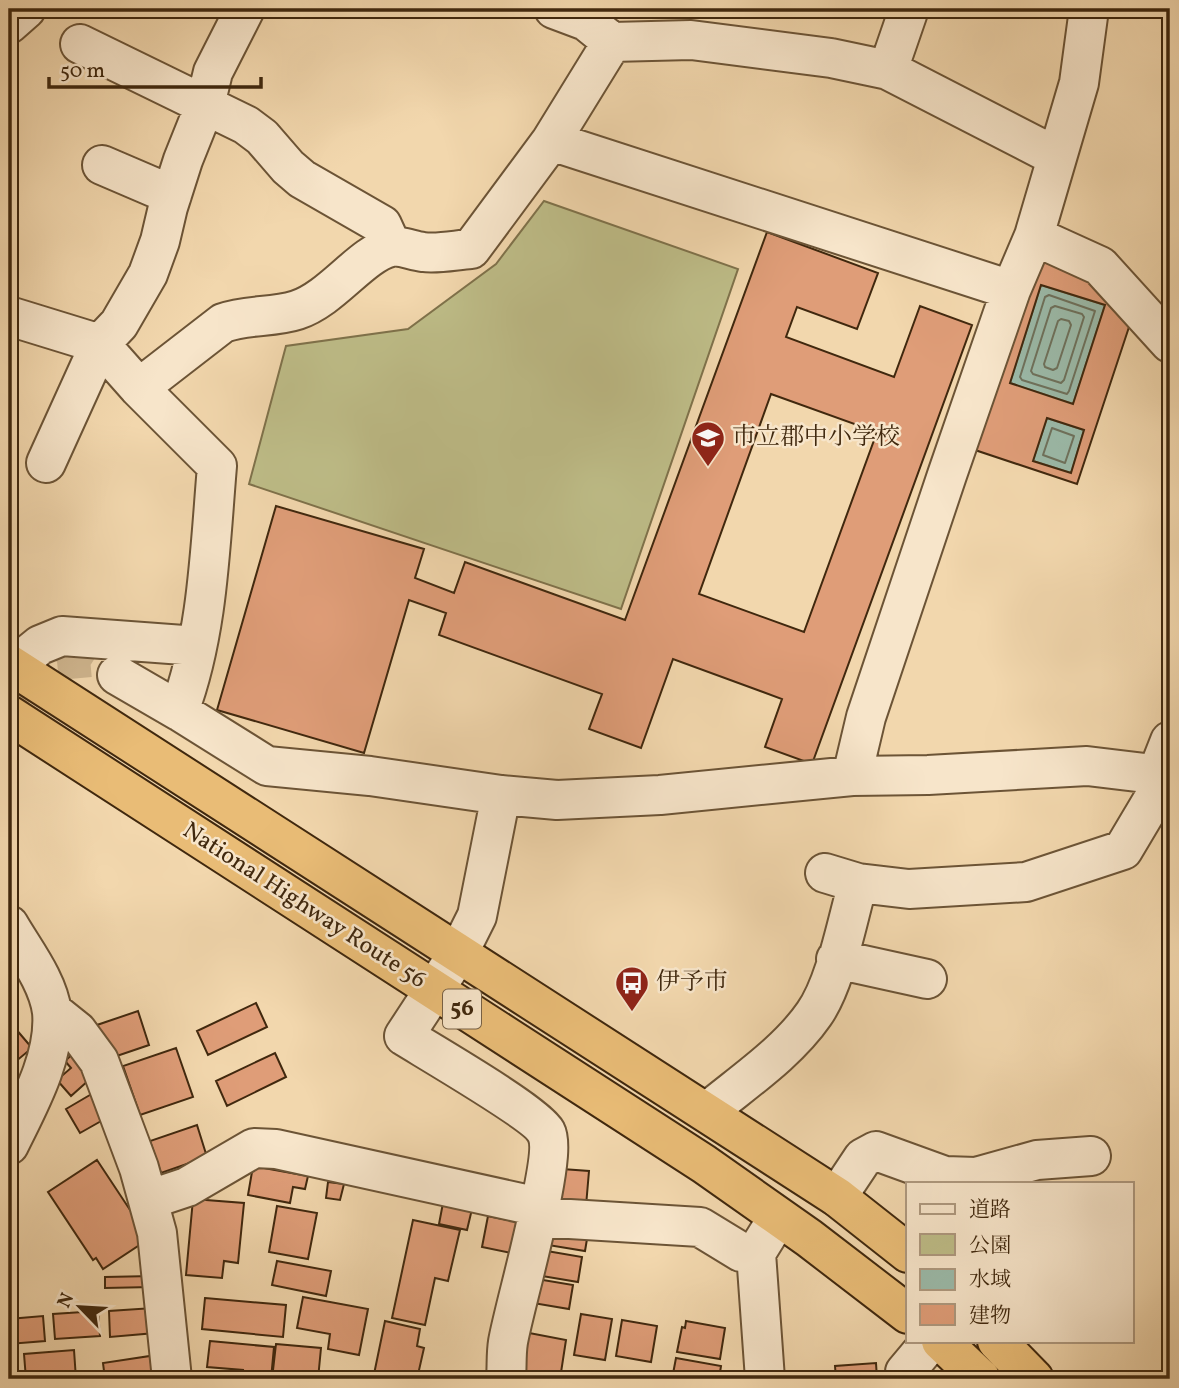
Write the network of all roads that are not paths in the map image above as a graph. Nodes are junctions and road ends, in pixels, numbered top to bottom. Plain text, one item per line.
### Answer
1 (26, 9) edge
2 (245, 9) edge
3 (554, 9) edge
4 (909, 9) edge
5 (1089, 9) edge
6 (9, 24) edge
7 (611, 42) junction
8 (80, 44) dead end
9 (888, 70) junction
10 (205, 105) junction
11 (551, 141) junction
12 (1056, 157) junction
13 (102, 165) dead end
14 (172, 195) junction
15 (1034, 236) junction
16 (393, 247) junction
17 (1011, 290) junction
18 (9, 316) edge
19 (1170, 343) edge
20 (100, 344) junction
21 (139, 388) junction
22 (46, 463) dead end
23 (197, 646) junction
24 (11, 665) edge
25 (117, 675) tunnel mouth
26 (179, 711) junction
27 (9, 715) edge
28 (1166, 767) edge
29 (852, 776) junction
30 (500, 795) junction
31 (9, 925) edge
32 (459, 952) junction
33 (836, 959) junction
34 (927, 979) dead end
35 (434, 990) junction
36 (52, 1011) junction
37 (707, 1112) junction
38 (9, 1145) edge
39 (1091, 1156) dead end
40 (837, 1197) junction
41 (148, 1200) junction
42 (538, 1212) junction
43 (779, 1217) junction
44 (906, 1251) edge
45 (756, 1252) junction
46 (906, 1312) edge
47 (930, 1342) edge
48 (942, 1342) edge
49 (998, 1342) edge
50 (172, 1379) edge
51 (506, 1379) edge
52 (765, 1379) edge
53 (906, 1379) edge
54 (981, 1379) edge
55 (1034, 1379) edge

1 - 6 street
2 - 10 street
3 - 7 street
4 - 9 street
5 - 12 street
7 - 9 street
7 - 11 street
8 - 10 street
9 - 12 street
10 - 14 street
10 - 16 street
11 - 16 street
11 - 17 street
12 - 15 street
13 - 14 street
14 - 20 street
15 - 17 street
15 - 19 street
16 - 21 street
17 - 29 street
18 - 20 street
20 - 21 street
20 - 22 street
21 - 23 street
23 - 24 street
23 - 26 street
24 - 32 highway, National Highway Route 56 / 56
25 - 26 street
26 - 30 street
27 - 35 highway, National Highway Route 56 / 56
28 - 29 street
28 - 33 street
29 - 30 street
30 - 32 street
31 - 36 street
32 - 35 street
32 - 37 highway, National Highway Route 56 / 56
33 - 34 street
33 - 37 street
35 - 42 street
35 - 43 highway, National Highway Route 56 / 56
36 - 38 street
36 - 41 street
37 - 40 highway, National Highway Route 56 / 56
39 - 40 street
40 - 44 highway, National Highway Route 56 / 56
41 - 42 street
41 - 50 street
42 - 45 street
42 - 51 street
43 - 45 street
43 - 46 highway, National Highway Route 56 / 56
45 - 52 street
47 - 53 street
48 - 54 highway
49 - 55 highway

